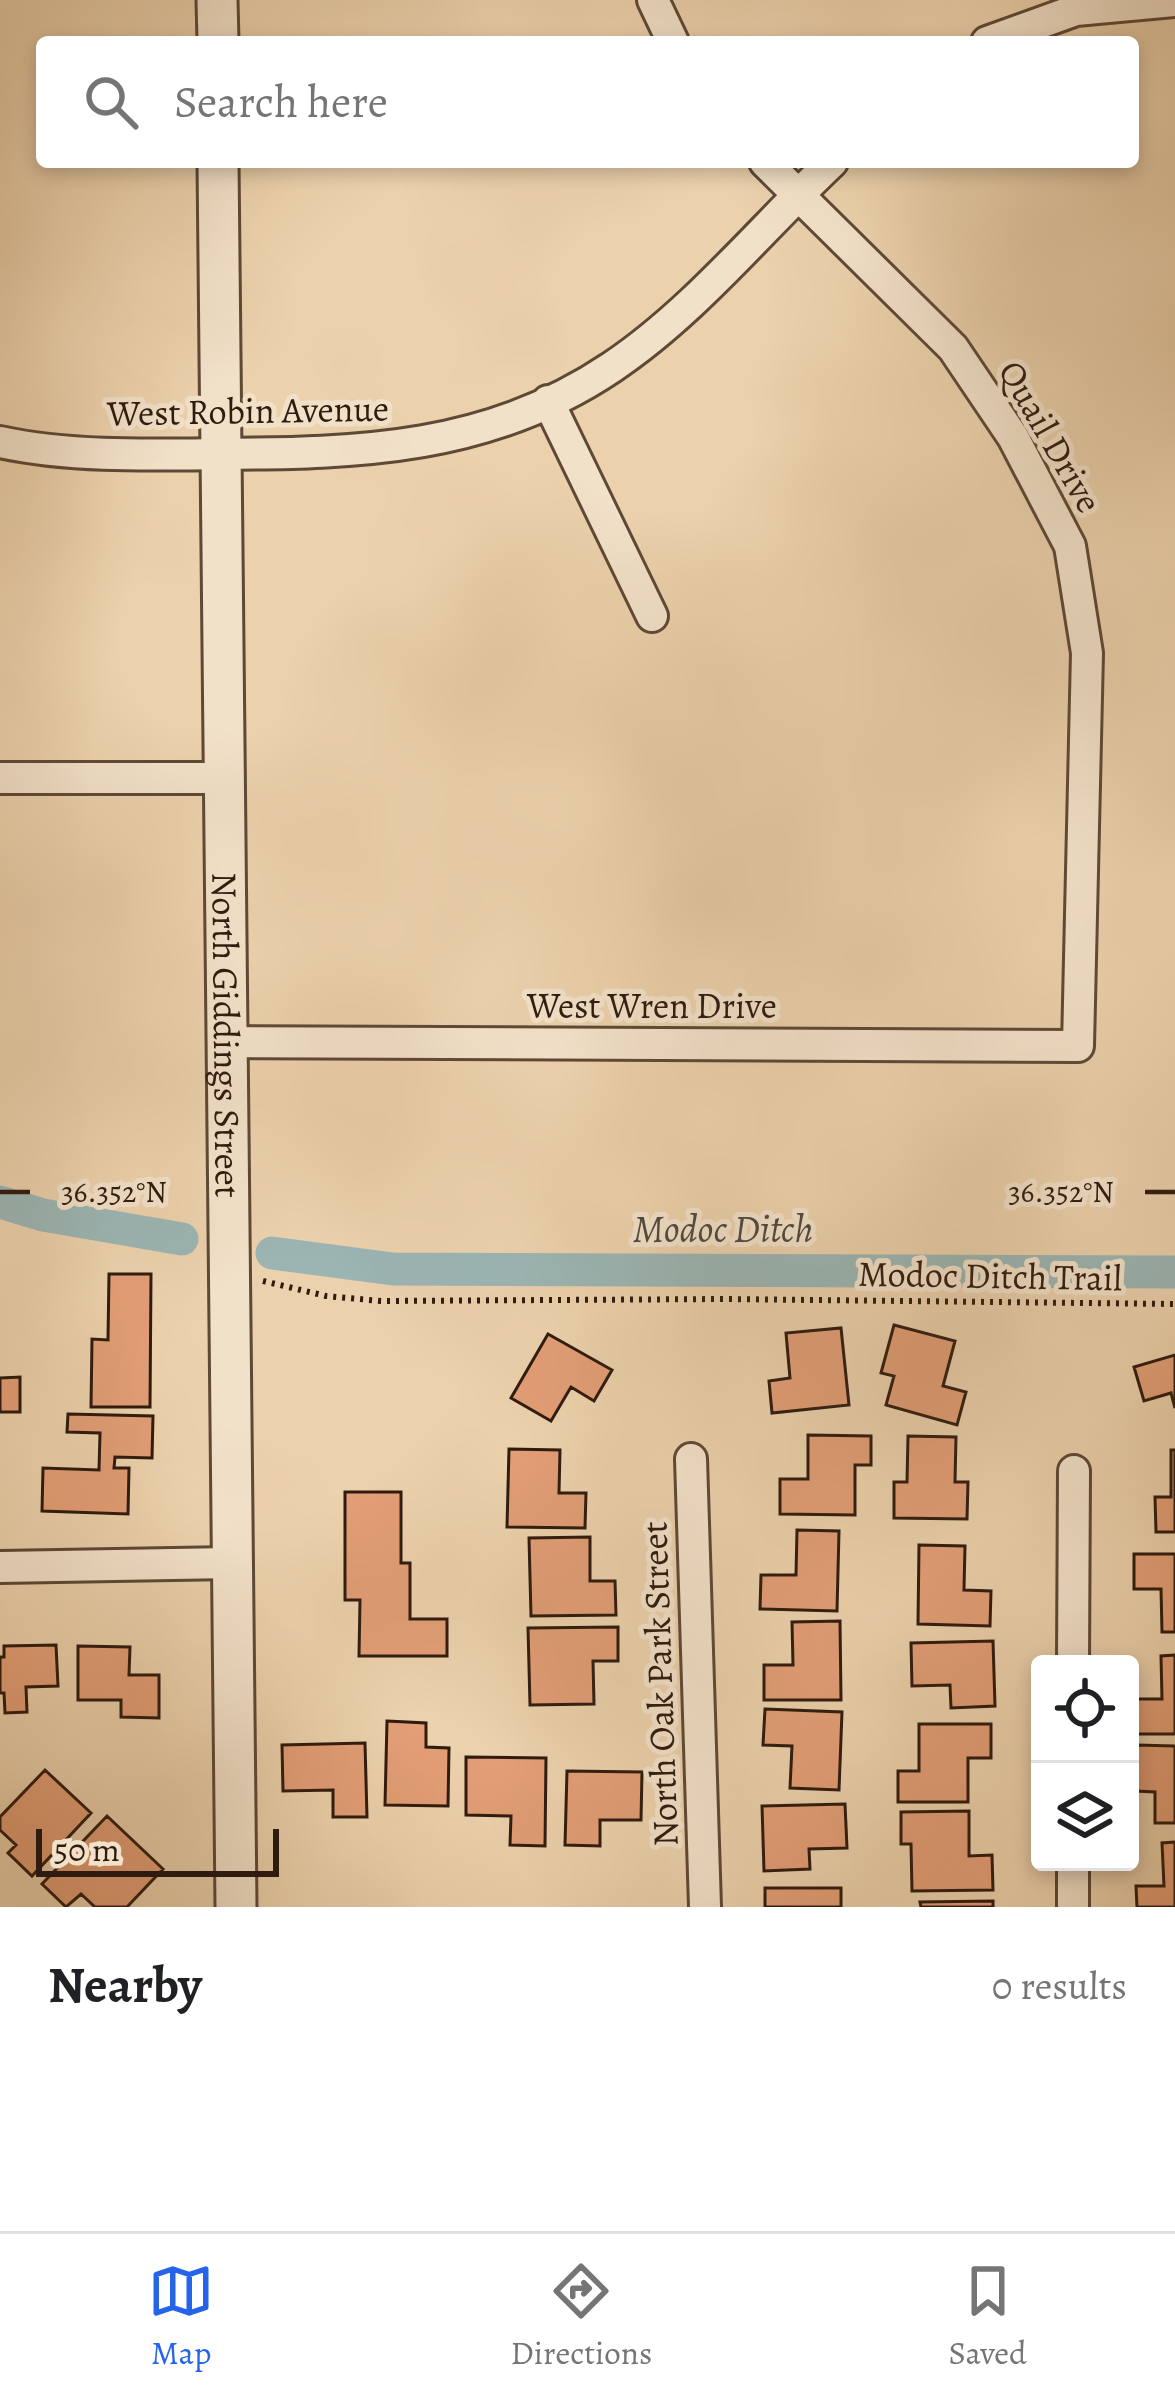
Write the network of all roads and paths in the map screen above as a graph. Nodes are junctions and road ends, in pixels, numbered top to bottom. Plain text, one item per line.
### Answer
1 (217, 0) edge
2 (652, 0) edge
3 (1175, 1) edge
4 (218, 36) edge
5 (670, 36) edge
6 (1004, 36) edge
7 (218, 168) edge
8 (770, 168) edge
9 (826, 168) edge
10 (796, 196) junction
11 (548, 401) junction
12 (0, 442) edge
13 (220, 454) junction
14 (652, 616) dead end
15 (0, 778) edge
16 (224, 778) junction
17 (226, 1042) junction
18 (1078, 1046) joint
19 (231, 1276) junction
20 (1175, 1304) edge
21 (691, 1459) dead end
22 (1074, 1471) dead end
23 (231, 1563) junction
24 (0, 1567) edge
25 (1073, 1655) edge
26 (1073, 1871) edge
27 (236, 1907) edge
28 (705, 1907) edge
29 (1073, 1907) edge

1 - 4 street
2 - 5 street
3 - 6 street
7 - 13 street, North Giddings Street
8 - 10 street, Quail Drive
9 - 10 street, West Robin Avenue
10 - 11 street, West Robin Avenue
10 - 18 street, Quail Drive
11 - 13 street, West Robin Avenue
11 - 14 street
12 - 13 street, West Robin Avenue
13 - 16 street, North Giddings Street
15 - 16 street
16 - 17 street, North Giddings Street
17 - 18 street, West Wren Drive
17 - 19 street, North Giddings Street
19 - 20 path, Modoc Ditch Trail
19 - 23 street, North Giddings Street
21 - 28 street, North Oak Park Street
22 - 25 street
23 - 24 street
23 - 27 street, North Giddings Street
26 - 29 street

